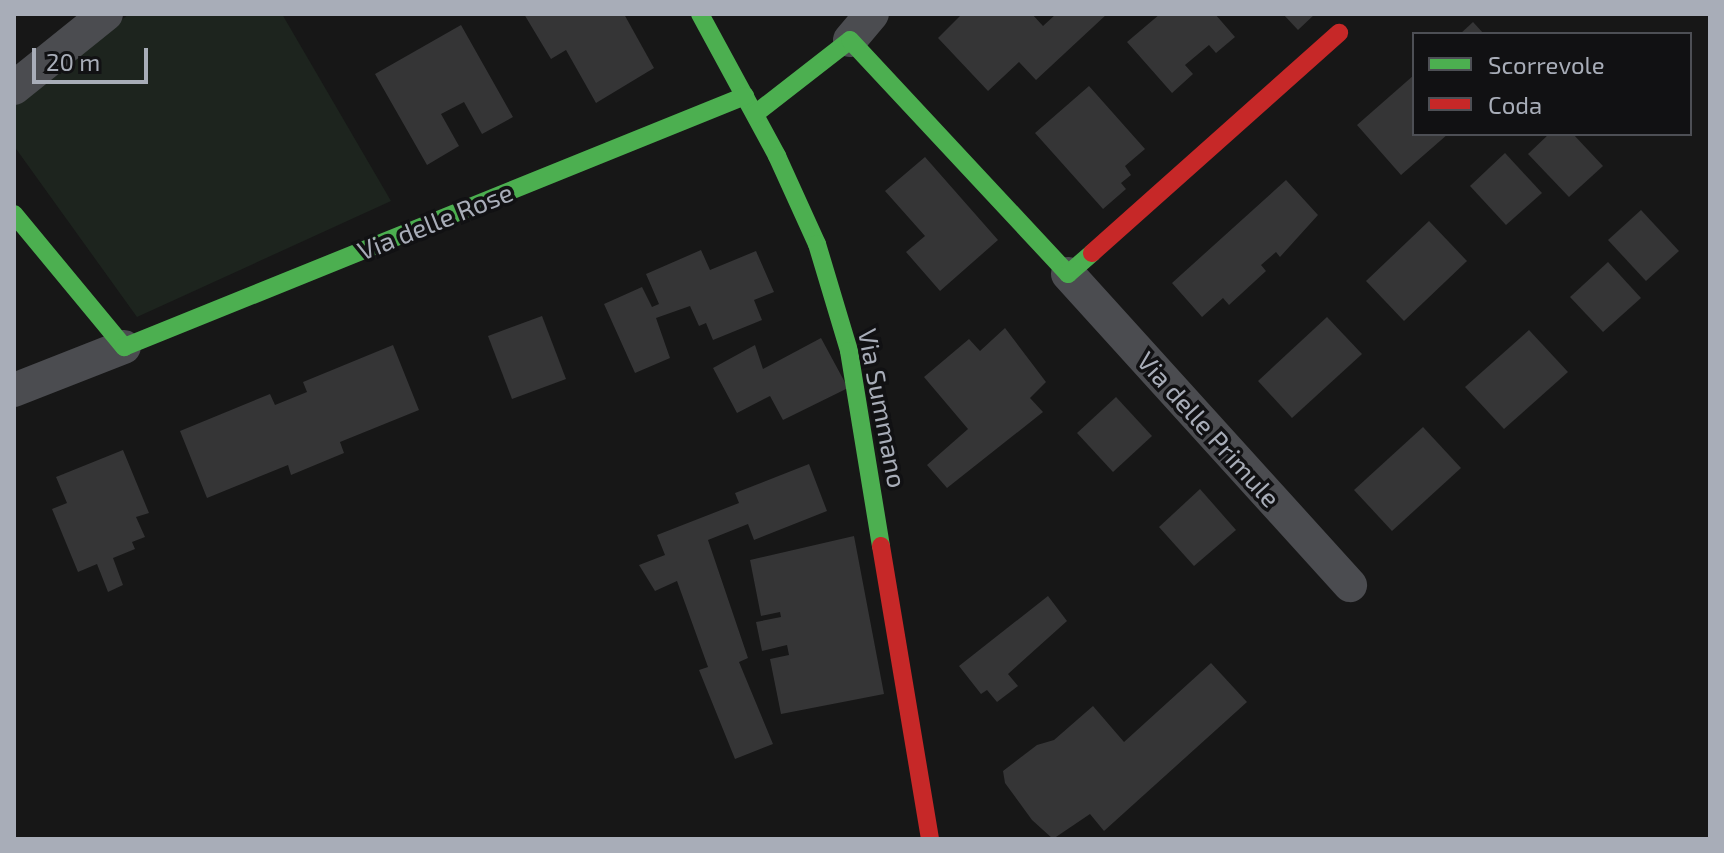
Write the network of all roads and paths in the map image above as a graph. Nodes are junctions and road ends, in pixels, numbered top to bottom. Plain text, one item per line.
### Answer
1 (106, 14) edge
2 (700, 14) edge
3 (872, 14) edge
4 (1339, 33) dead end
5 (850, 40) junction
6 (14, 88) edge
7 (745, 96) junction
8 (755, 114) junction
9 (14, 214) edge
10 (1068, 274) junction
11 (124, 347) junction
12 (14, 390) edge
13 (1350, 585) dead end
14 (930, 839) edge

1 - 6 street
2 - 7 street, Via Summano
3 - 5 street
4 - 10 street
5 - 8 street
5 - 10 street, Via delle Primule
7 - 8 street, Via Summano
7 - 11 street, Via delle Rose
8 - 14 street, Via Summano
9 - 11 street
10 - 13 street, Via delle Primule
11 - 12 street, Via delle Rose

